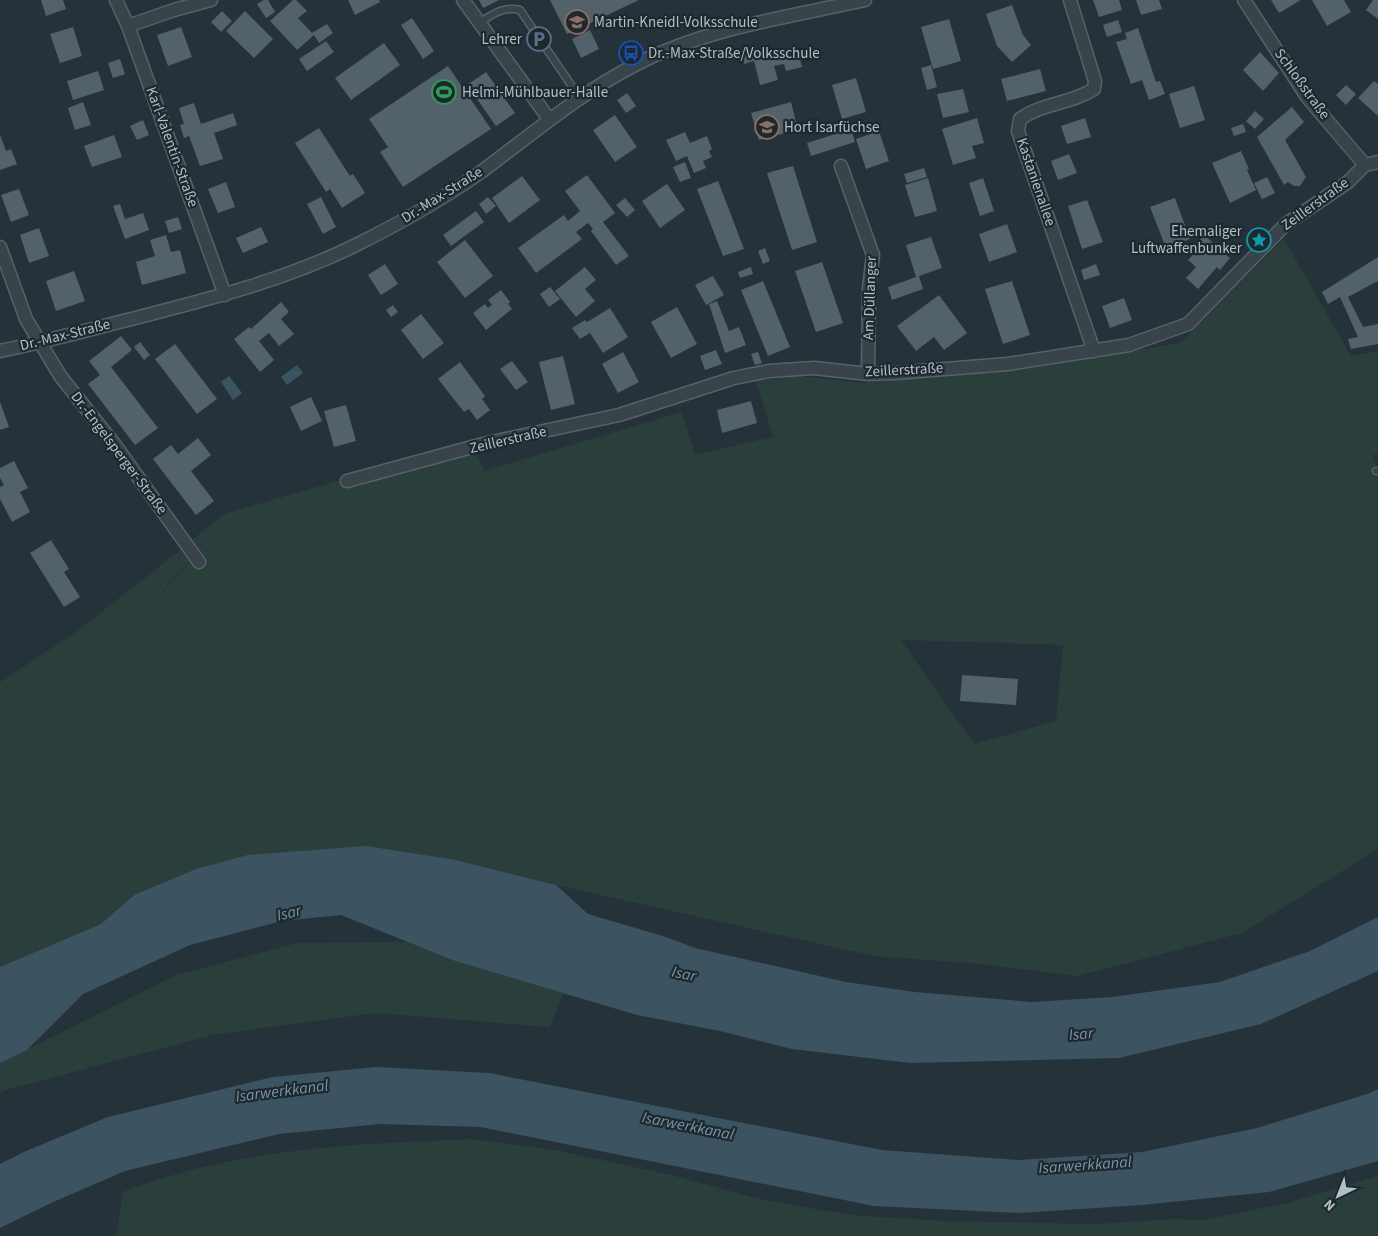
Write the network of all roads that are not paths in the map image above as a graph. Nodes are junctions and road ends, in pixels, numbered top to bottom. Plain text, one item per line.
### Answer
1 (116, 0) edge
2 (211, 0) edge
3 (463, 0) edge
4 (865, 0) edge
5 (1070, 0) edge
6 (1244, 0) edge
7 (479, 23) junction
8 (128, 26) junction
9 (580, 98) junction
10 (549, 119) junction
11 (1372, 164) edge
12 (841, 166) dead end
13 (0, 247) edge
14 (225, 295) junction
15 (40, 342) junction
16 (0, 351) edge
17 (1094, 351) junction
18 (868, 374) junction
19 (347, 481) dead end
20 (199, 562) dead end

1 - 8 street, Karl-Valentin-Straße
2 - 8 street
3 - 7 street
4 - 9 street, Dr.-Max-Straße
5 - 17 street, Kastanienallee
6 - 11 street, Schloßstraße
7 - 9 lane
7 - 10 street
8 - 14 street, Karl-Valentin-Straße
9 - 10 street, Dr.-Max-Straße
10 - 14 street, Dr.-Max-Straße
11 - 17 street, Zeillerstraße
12 - 18 street, Am Düllanger
13 - 15 street, Dr.-Engelsperger-Straße
14 - 15 street, Dr.-Max-Straße
15 - 16 street, Dr.-Max-Straße
15 - 20 street, Dr.-Engelsperger-Straße
17 - 18 street, Zeillerstraße
18 - 19 street, Zeillerstraße

